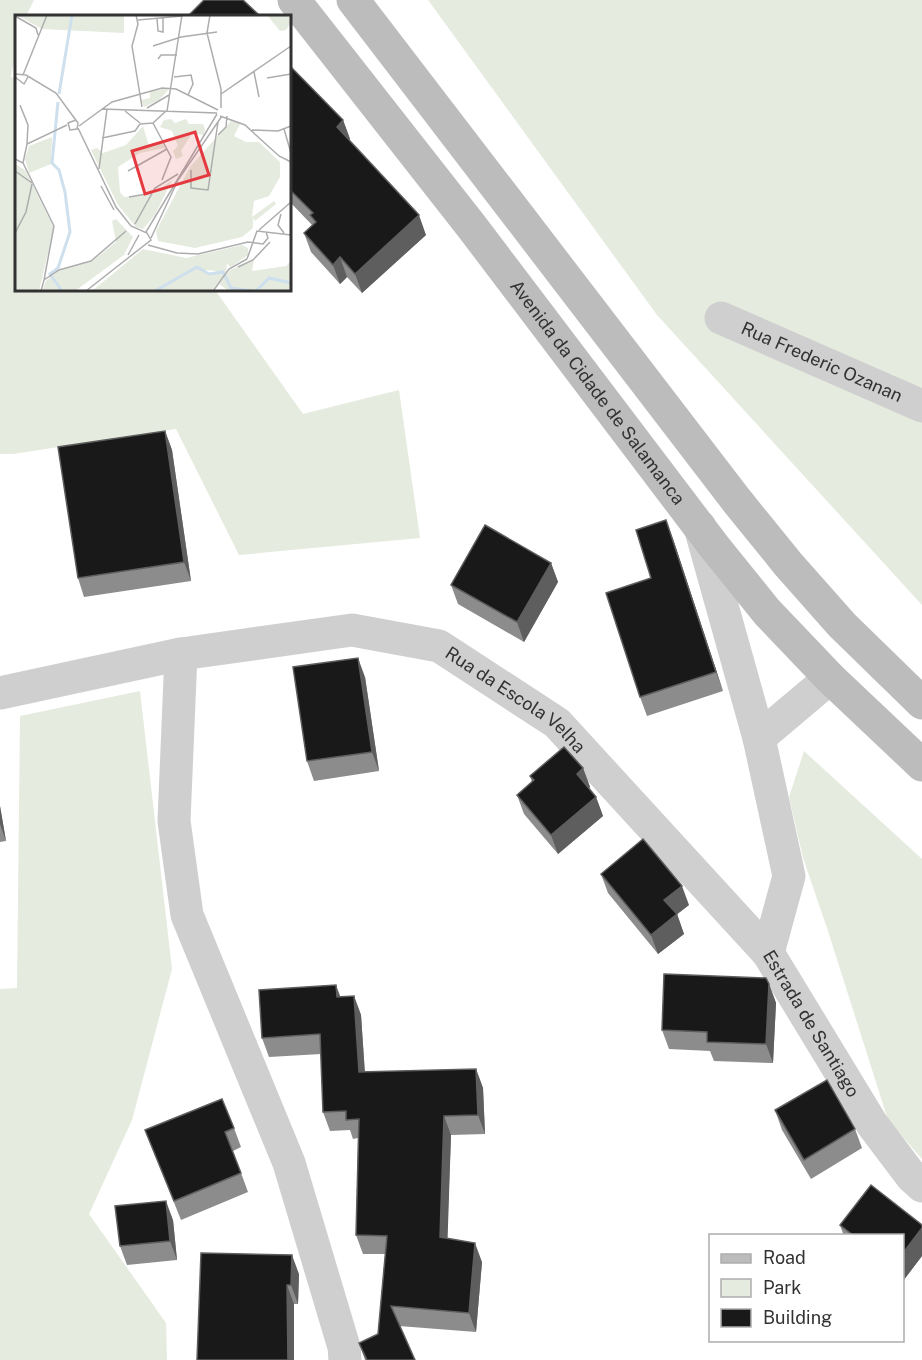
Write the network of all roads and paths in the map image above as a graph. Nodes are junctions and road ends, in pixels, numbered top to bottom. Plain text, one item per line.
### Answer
1 (294, 0) edge
2 (352, 0) edge
3 (721, 318) dead end
4 (922, 406) edge
5 (700, 527) junction
6 (181, 654) junction
7 (830, 678) junction
8 (0, 693) edge
9 (922, 703) edge
10 (759, 738) junction
11 (922, 765) edge
12 (768, 953) junction
13 (922, 1186) edge
14 (345, 1360) edge

1 - 5 street, Avenida da Cidade de Salamanca
2 - 9 street
3 - 4 street, Rua Frederic Ozanan
5 - 7 street, Avenida da Cidade de Salamanca
5 - 10 street, Estrada de Santiago
6 - 8 street, Rua da Escola Velha
6 - 12 street, Rua da Escola Velha
6 - 14 street
7 - 10 street
7 - 11 street, Avenida da Cidade de Salamanca
10 - 12 street, Estrada de Santiago
12 - 13 street, Estrada de Santiago

